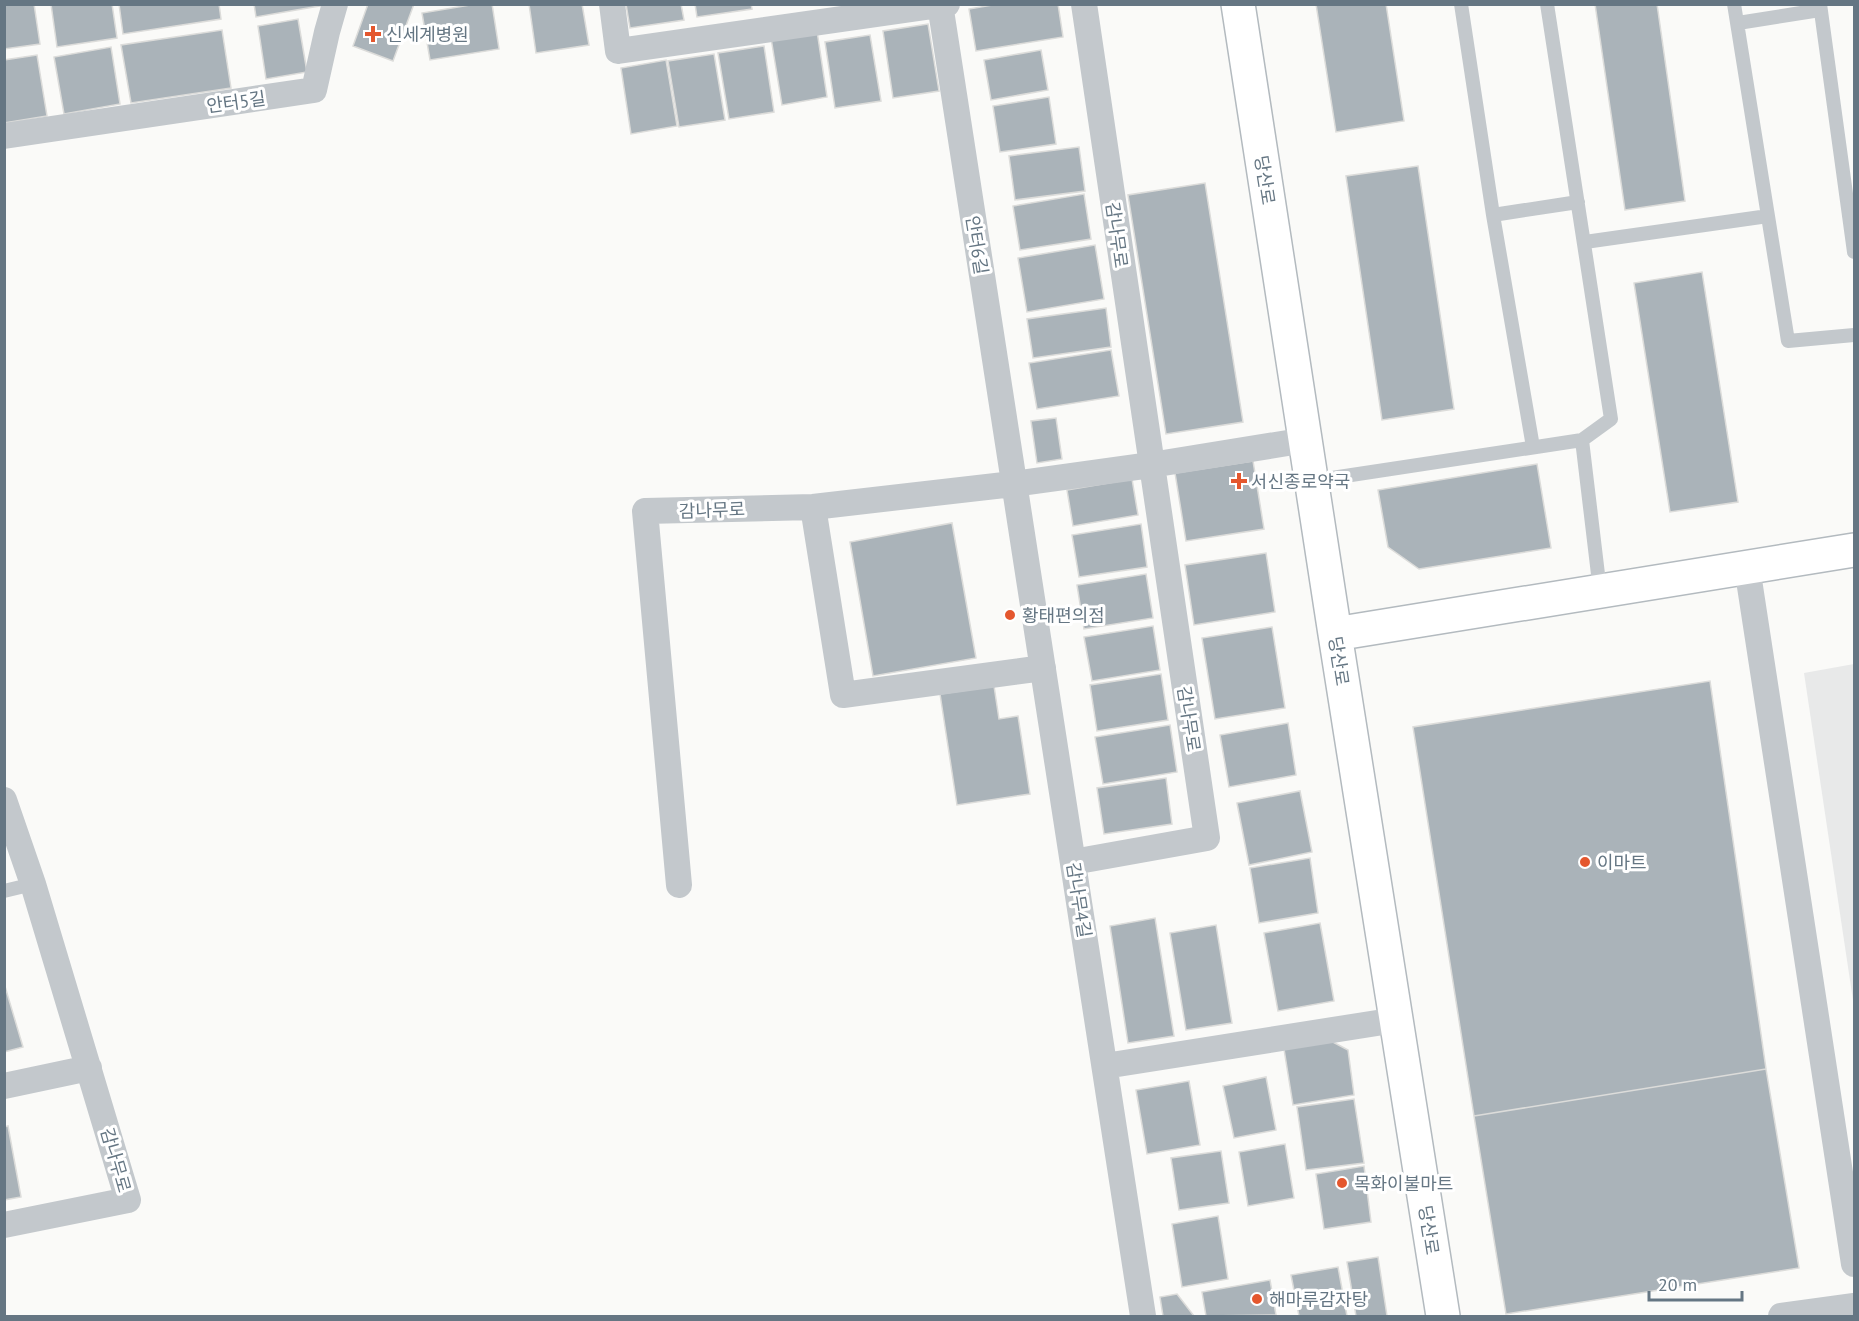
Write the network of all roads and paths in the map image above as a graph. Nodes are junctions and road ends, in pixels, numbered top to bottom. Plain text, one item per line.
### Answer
1 (335, 4) edge
2 (612, 4) edge
3 (1084, 4) edge
4 (1238, 4) edge
5 (1461, 4) edge
6 (1547, 4) edge
7 (1734, 4) edge
8 (942, 5) edge
9 (1820, 7) edge
10 (1738, 23) junction
11 (4, 136) edge
12 (1578, 202) junction
13 (1493, 215) junction
14 (1768, 216) junction
15 (1585, 242) junction
16 (1854, 252) edge
17 (1854, 335) edge
18 (1306, 440) junction
19 (1582, 440) junction
20 (1533, 447) junction
21 (1151, 465) junction
22 (1312, 482) junction
23 (1013, 484) junction
24 (813, 507) junction
25 (1854, 550) edge
26 (1747, 567) junction
27 (1600, 591) junction
28 (1335, 634) junction
29 (1042, 668) junction
30 (4, 800) edge
31 (1073, 862) junction
32 (33, 884) junction
33 (679, 885) dead end
34 (4, 891) edge
35 (1396, 1020) junction
36 (1105, 1066) junction
37 (89, 1068) junction
38 (4, 1086) edge
39 (4, 1225) edge
40 (1854, 1264) edge
41 (1854, 1306) edge
42 (1143, 1317) edge
43 (1443, 1317) edge
44 (1781, 1317) edge

1 - 11 street, 안터5길
2 - 8 street, 안터6길
3 - 21 street, 감나무로
4 - 18 street, 당산로
5 - 13 lane
6 - 12 lane
7 - 10 lane
8 - 23 street, 안터6길
9 - 10 lane
9 - 16 lane
10 - 14 lane
12 - 13 lane
12 - 15 lane
13 - 20 lane
14 - 15 lane
14 - 17 lane
15 - 19 lane
18 - 21 street, 감나무로
18 - 22 street, 당산로
19 - 20 lane
19 - 27 lane
20 - 22 lane
21 - 23 street, 감나무로
21 - 31 street, 감나무로
22 - 28 street, 당산로
23 - 24 street, 감나무로
23 - 29 street, 감나무4길
24 - 29 street
24 - 33 street, 감나무로
25 - 26 street
26 - 27 street
26 - 40 street
27 - 28 street
28 - 35 street, 당산로
29 - 31 street, 감나무4길
30 - 32 street, 감나무로
31 - 36 street, 감나무4길
32 - 34 lane
32 - 37 street, 감나무로
35 - 36 street
35 - 43 street, 당산로
36 - 42 street, 감나무4길
37 - 38 street
37 - 39 street, 감나무로
41 - 44 street

